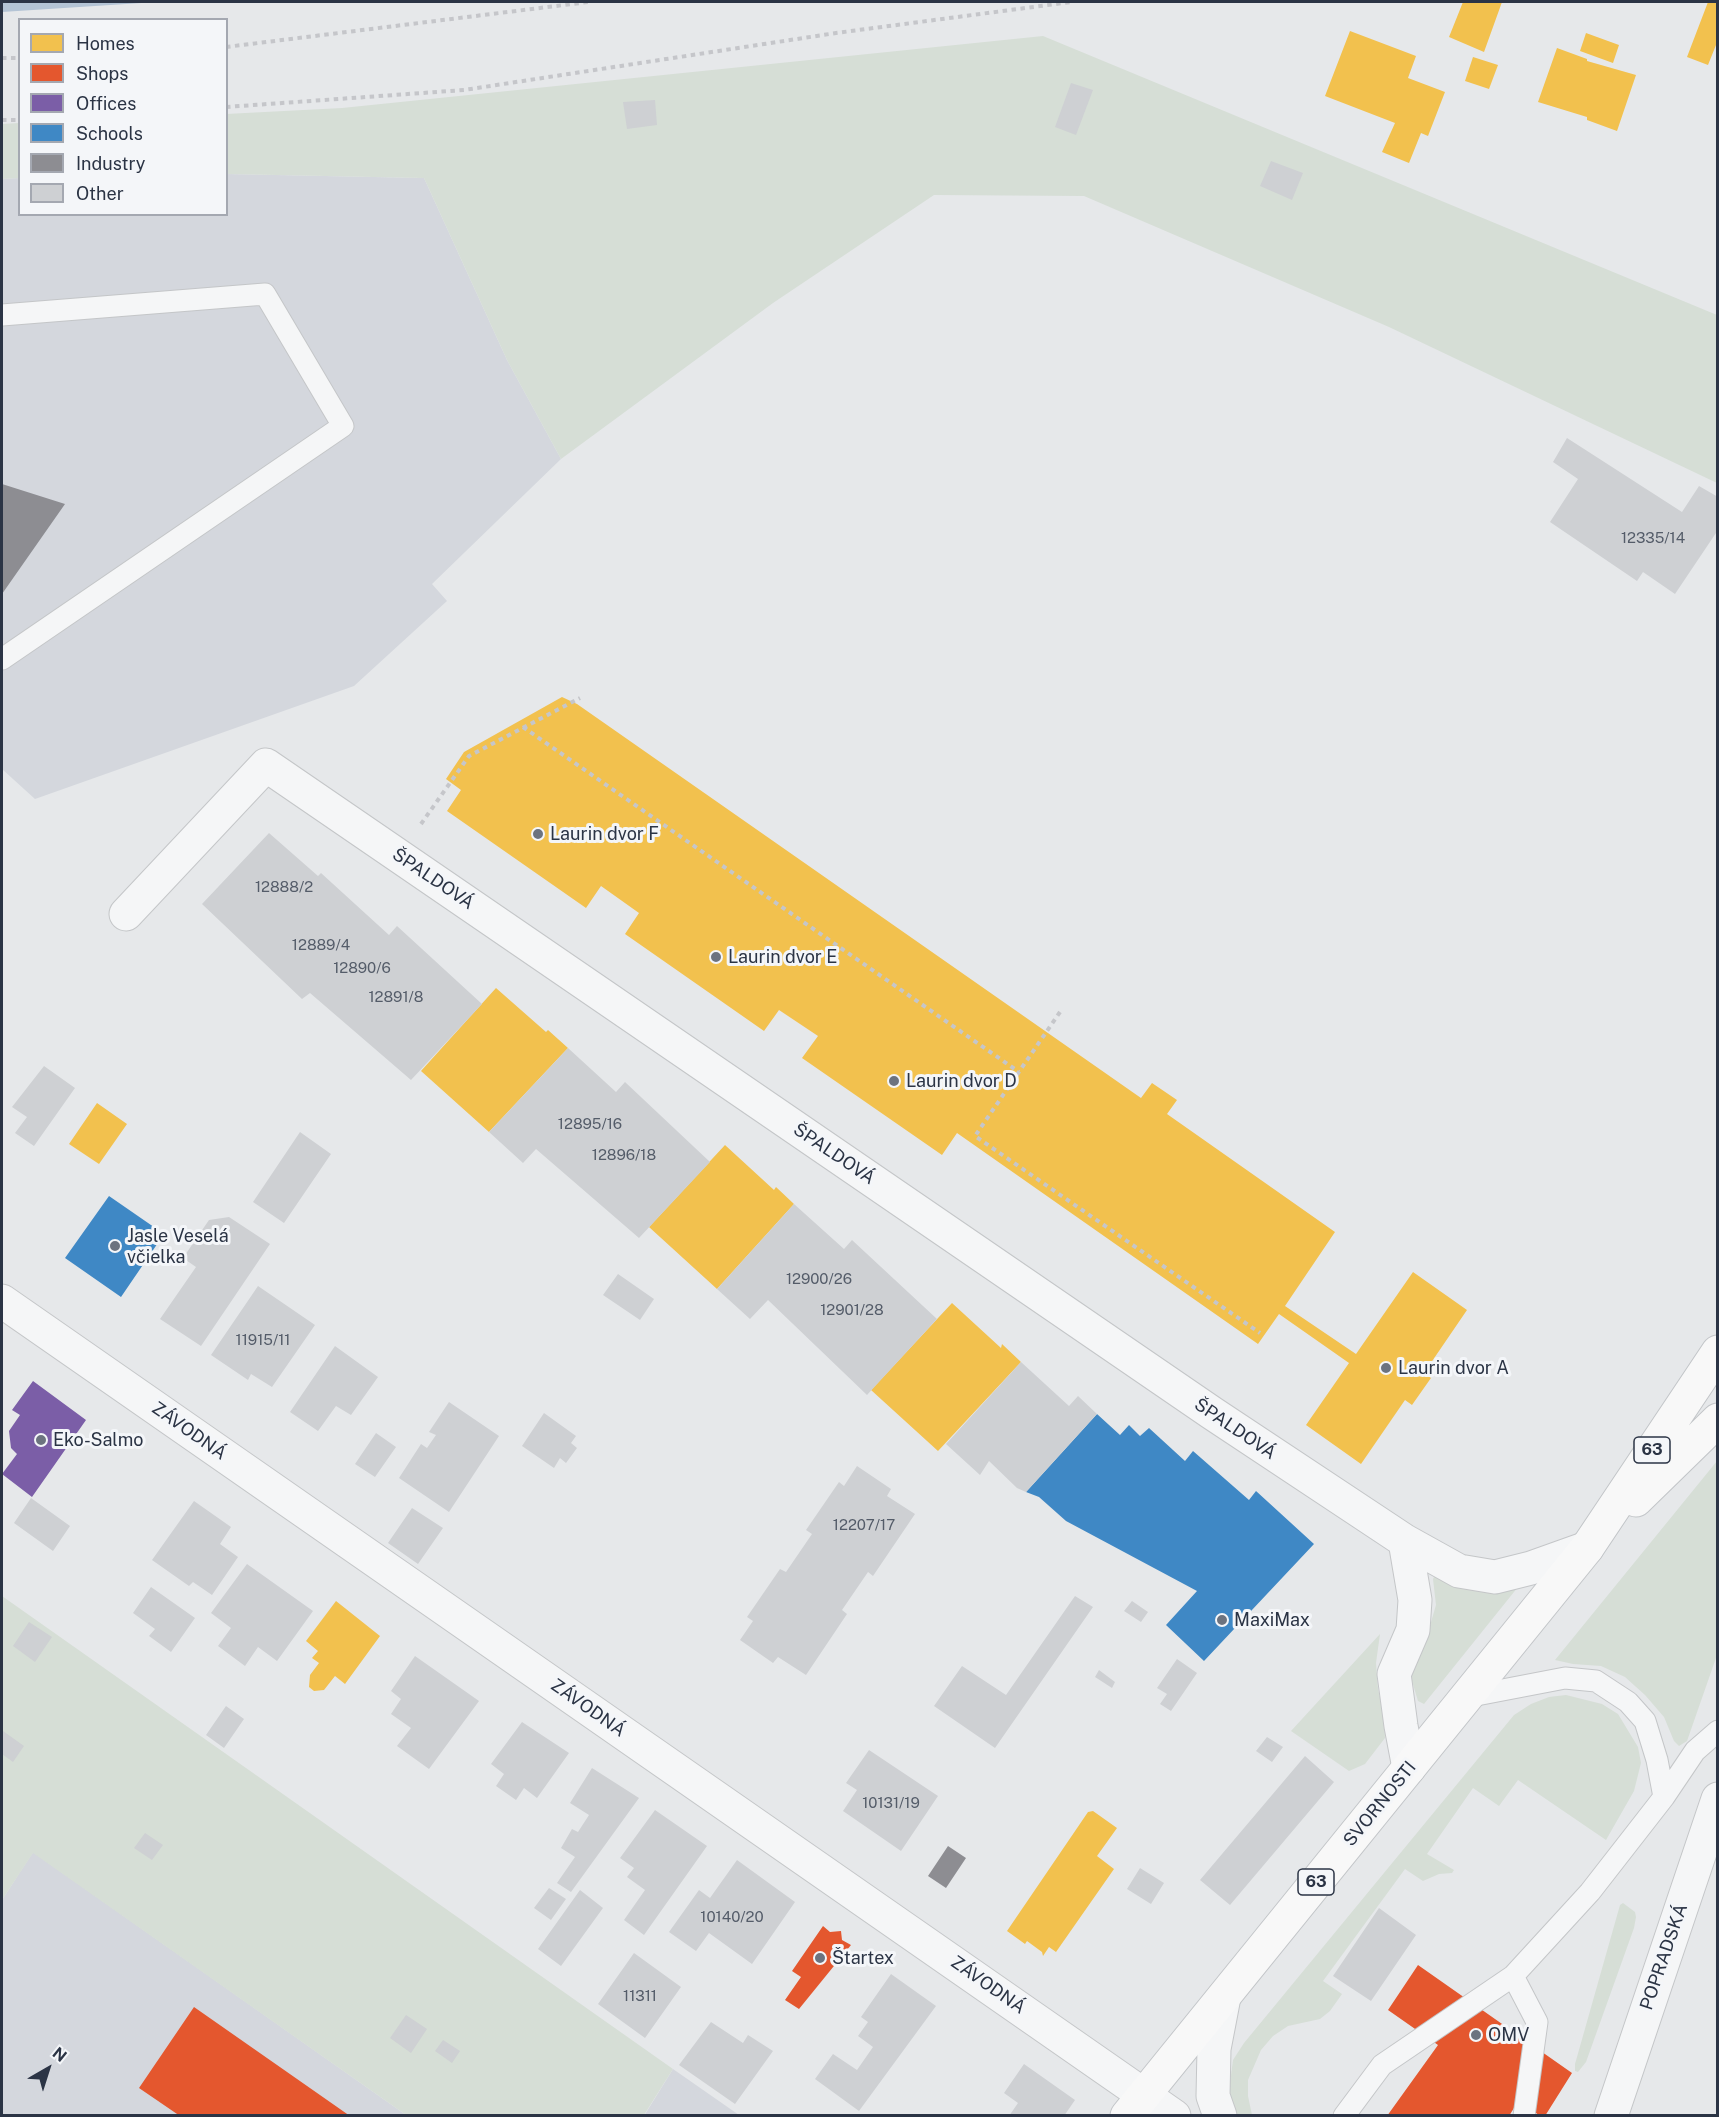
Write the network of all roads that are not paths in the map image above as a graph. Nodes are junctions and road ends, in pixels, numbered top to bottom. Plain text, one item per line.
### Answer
1 (2, 315) edge
2 (2, 659) edge
3 (126, 914) dead end
4 (2, 1301) edge
5 (1718, 1352) edge
6 (1718, 1420) edge
7 (1405, 1540) junction
8 (1587, 1548) junction
9 (1466, 1697) junction
10 (1718, 1731) edge
11 (1409, 1768) junction
12 (1664, 1797) junction
13 (1718, 1799) edge
14 (1513, 1976) junction
15 (1224, 1997) junction
16 (1136, 2105) edge
17 (1174, 2115) edge
18 (1220, 2115) edge
19 (1344, 2115) edge
20 (1524, 2115) edge
21 (1611, 2115) edge

1 - 2 lane
3 - 7 street, ŠPALDOVÁ
4 - 16 street, ZÁVODNÁ
5 - 8 main road, SVORNOSTI / 63
6 - 8 main road, SVORNOSTI / 63
7 - 8 street, ŠPALDOVÁ
7 - 11 street
8 - 9 main road, SVORNOSTI / 63
9 - 11 main road, SVORNOSTI / 63
9 - 12 lane
10 - 12 lane
11 - 15 main road, SVORNOSTI / 63
12 - 14 lane
13 - 21 street, POPRADSKÁ
14 - 19 lane
14 - 20 lane
15 - 16 main road, SVORNOSTI / 63
15 - 18 street
16 - 17 street, ZÁVODNÁ

